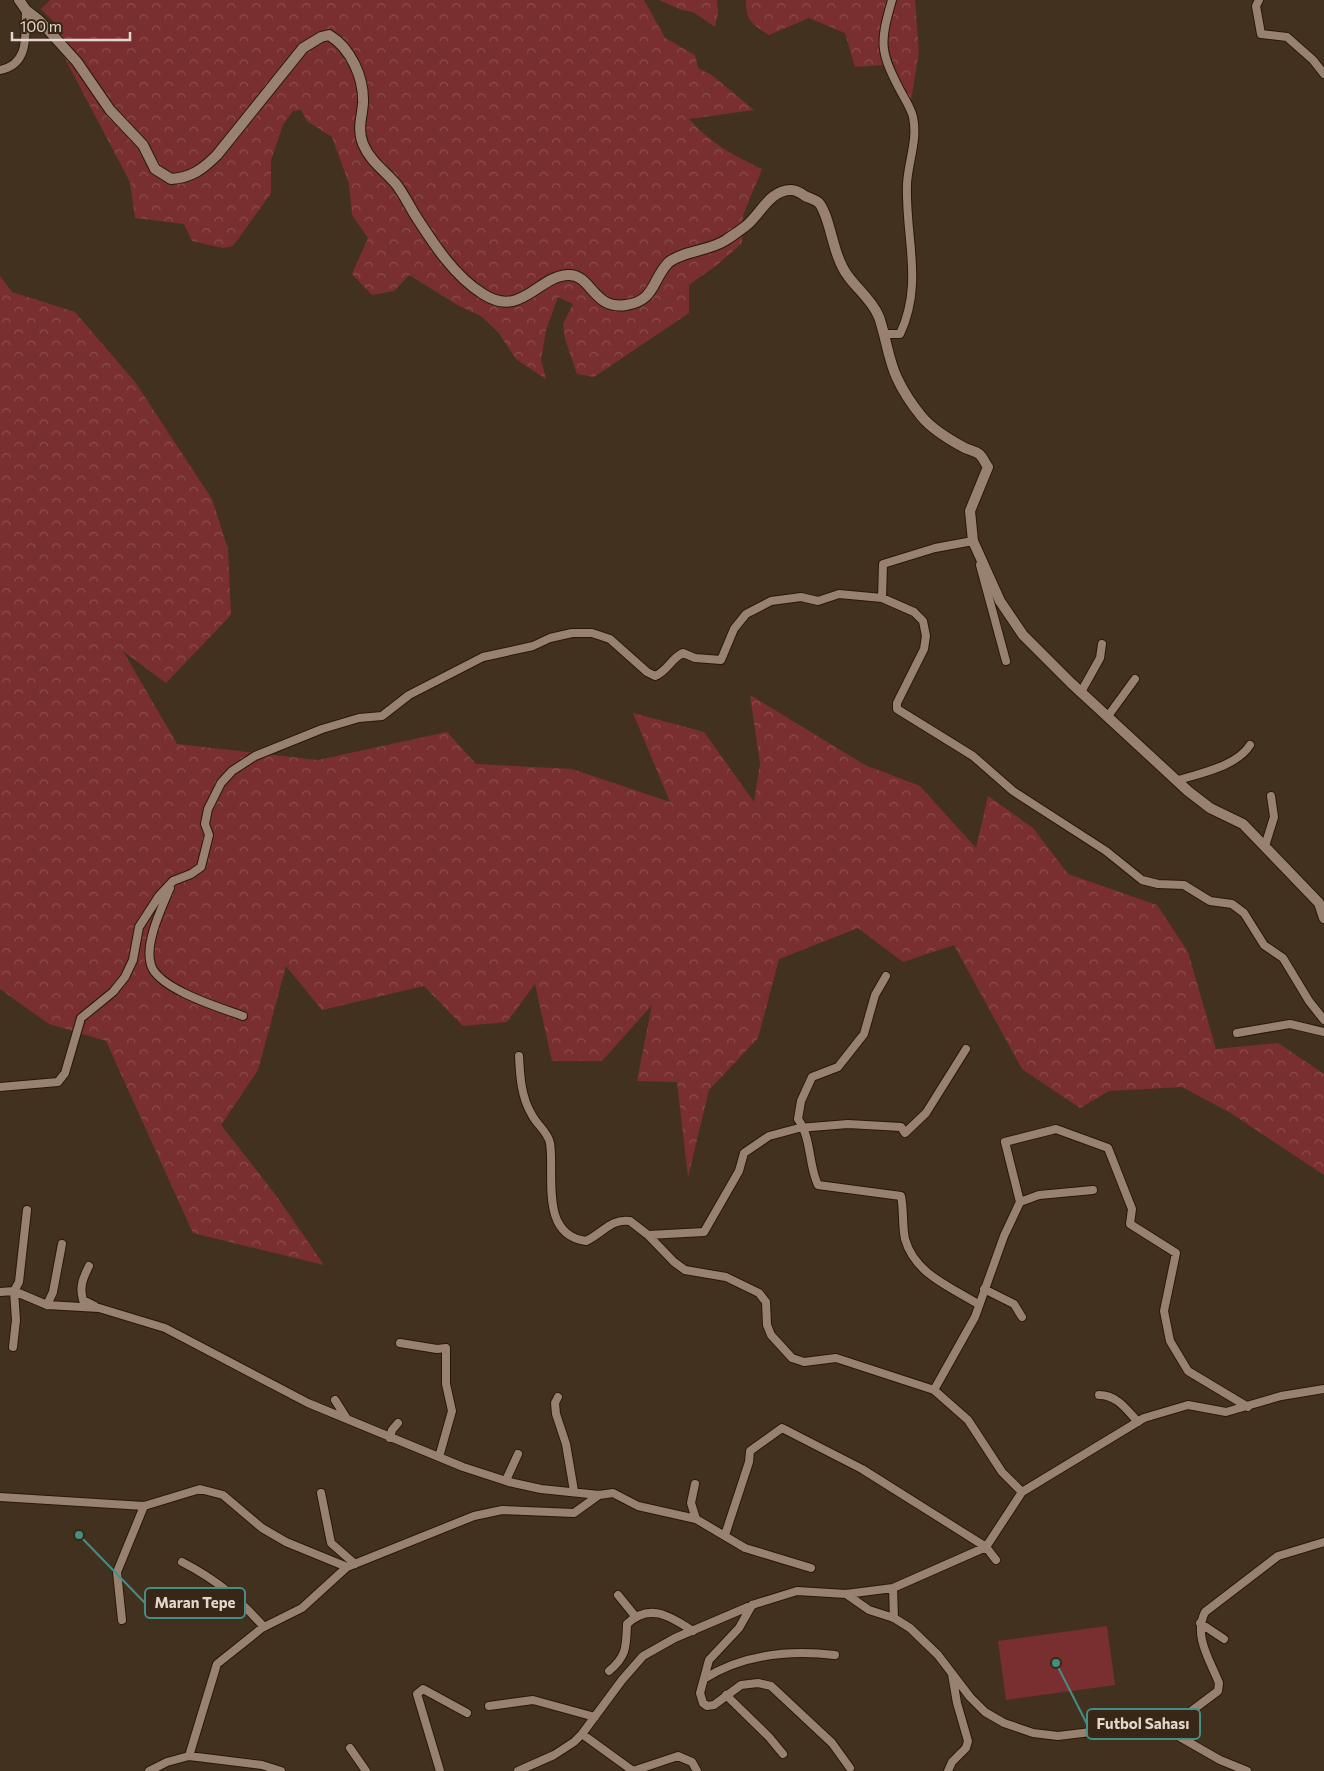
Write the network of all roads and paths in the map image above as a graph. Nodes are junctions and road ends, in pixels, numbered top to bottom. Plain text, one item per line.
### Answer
1 (19, 0) edge
2 (892, 0) edge
3 (1259, 0) edge
4 (26, 10) junction
5 (0, 70) edge
6 (1324, 74) edge
7 (884, 334) junction
8 (973, 542) junction
9 (882, 598) junction
10 (1102, 644) dead end
11 (1006, 661) dead end
12 (1135, 679) dead end
13 (1081, 692) junction
14 (1108, 716) junction
15 (1250, 745) dead end
16 (1179, 780) junction
17 (1271, 796) dead end
18 (1265, 846) junction
19 (173, 881) junction
20 (1324, 918) edge
21 (886, 976) dead end
22 (243, 1016) dead end
23 (1324, 1020) edge
24 (1324, 1032) edge
25 (1237, 1033) dead end
26 (966, 1049) dead end
27 (519, 1056) dead end
28 (0, 1087) edge
29 (805, 1129) junction
30 (1093, 1190) dead end
31 (1020, 1202) junction
32 (27, 1210) dead end
33 (648, 1235) junction
34 (62, 1244) dead end
35 (88, 1266) dead end
36 (984, 1289) junction
37 (14, 1291) junction
38 (0, 1292) edge
39 (978, 1304) junction
40 (47, 1305) junction
41 (100, 1308) junction
42 (1022, 1317) dead end
43 (400, 1344) dead end
44 (13, 1347) dead end
45 (1324, 1389) edge
46 (934, 1390) junction
47 (1099, 1395) dead end
48 (558, 1397) dead end
49 (335, 1400) dead end
50 (1248, 1407) junction
51 (348, 1420) junction
52 (1138, 1422) junction
53 (398, 1423) dead end
54 (390, 1438) junction
55 (518, 1454) dead end
56 (439, 1456) junction
57 (509, 1482) junction
58 (694, 1484) dead end
59 (574, 1491) junction
60 (1022, 1492) junction
61 (321, 1493) dead end
62 (599, 1495) junction
63 (0, 1497) edge
64 (144, 1506) junction
65 (696, 1519) junction
66 (726, 1535) junction
67 (1324, 1542) edge
68 (986, 1547) junction
69 (996, 1560) dead end
70 (182, 1562) dead end
71 (355, 1564) junction
72 (347, 1567) junction
73 (811, 1568) dead end
74 (894, 1588) junction
75 (846, 1594) junction
76 (618, 1595) dead end
77 (752, 1605) junction
78 (635, 1616) junction
79 (894, 1618) junction
80 (122, 1620) dead end
81 (1200, 1623) junction
82 (264, 1627) junction
83 (693, 1631) junction
84 (1224, 1639) dead end
85 (836, 1655) dead end
86 (609, 1671) dead end
87 (951, 1672) junction
88 (704, 1679) junction
89 (726, 1695) junction
90 (489, 1706) dead end
91 (467, 1713) dead end
92 (595, 1717) junction
93 (1166, 1730) junction
94 (582, 1734) junction
95 (350, 1748) dead end
96 (783, 1754) dead end
97 (189, 1756) junction
98 (850, 1768) dead end
99 (149, 1771) edge
100 (281, 1771) edge
101 (366, 1771) edge
102 (440, 1771) edge
103 (518, 1771) edge
104 (698, 1771) edge
105 (948, 1771) edge
106 (1247, 1771) edge

1 - 4 street
2 - 7 street
3 - 6 street
4 - 5 street
4 - 7 street
7 - 8 street
8 - 9 street
8 - 11 street
8 - 13 street
9 - 19 street
9 - 23 street
10 - 13 street
12 - 14 street
13 - 14 street
14 - 16 street
15 - 16 street
16 - 18 street
17 - 18 street
18 - 20 street
19 - 22 street
19 - 28 street
21 - 29 street
24 - 25 street
26 - 29 street
27 - 33 street
29 - 33 street
29 - 39 street
30 - 31 street
31 - 36 street
31 - 50 street
32 - 37 street
33 - 46 street
34 - 40 street
35 - 41 street
36 - 39 street
36 - 42 street
37 - 38 street
37 - 40 street
37 - 44 street
39 - 46 street
40 - 41 street
41 - 51 street
43 - 56 street
45 - 50 street
46 - 60 street
47 - 52 street
48 - 59 street
49 - 51 street
50 - 52 street
51 - 54 street
52 - 60 street
53 - 54 street
54 - 56 street
55 - 57 street
56 - 57 street
57 - 59 street
58 - 65 street
59 - 62 street
60 - 68 street
61 - 71 street
62 - 65 street
62 - 71 street
63 - 64 street
64 - 72 street
64 - 80 street
65 - 66 street
66 - 68 street
66 - 73 street
67 - 81 street
68 - 69 street
68 - 74 street
70 - 82 street
71 - 72 street
72 - 82 street
74 - 75 street
74 - 79 street
75 - 77 street
75 - 79 street
76 - 78 street
77 - 83 street
77 - 88 street
78 - 83 street
78 - 86 street
79 - 87 street
81 - 84 street
81 - 93 street
82 - 97 street
83 - 92 street
85 - 88 street
87 - 93 street
87 - 105 street
88 - 89 street
89 - 96 street
89 - 98 street
90 - 92 street
91 - 102 street
92 - 94 street
93 - 106 street
94 - 103 street
94 - 104 street
95 - 101 street
97 - 99 street
97 - 100 street

